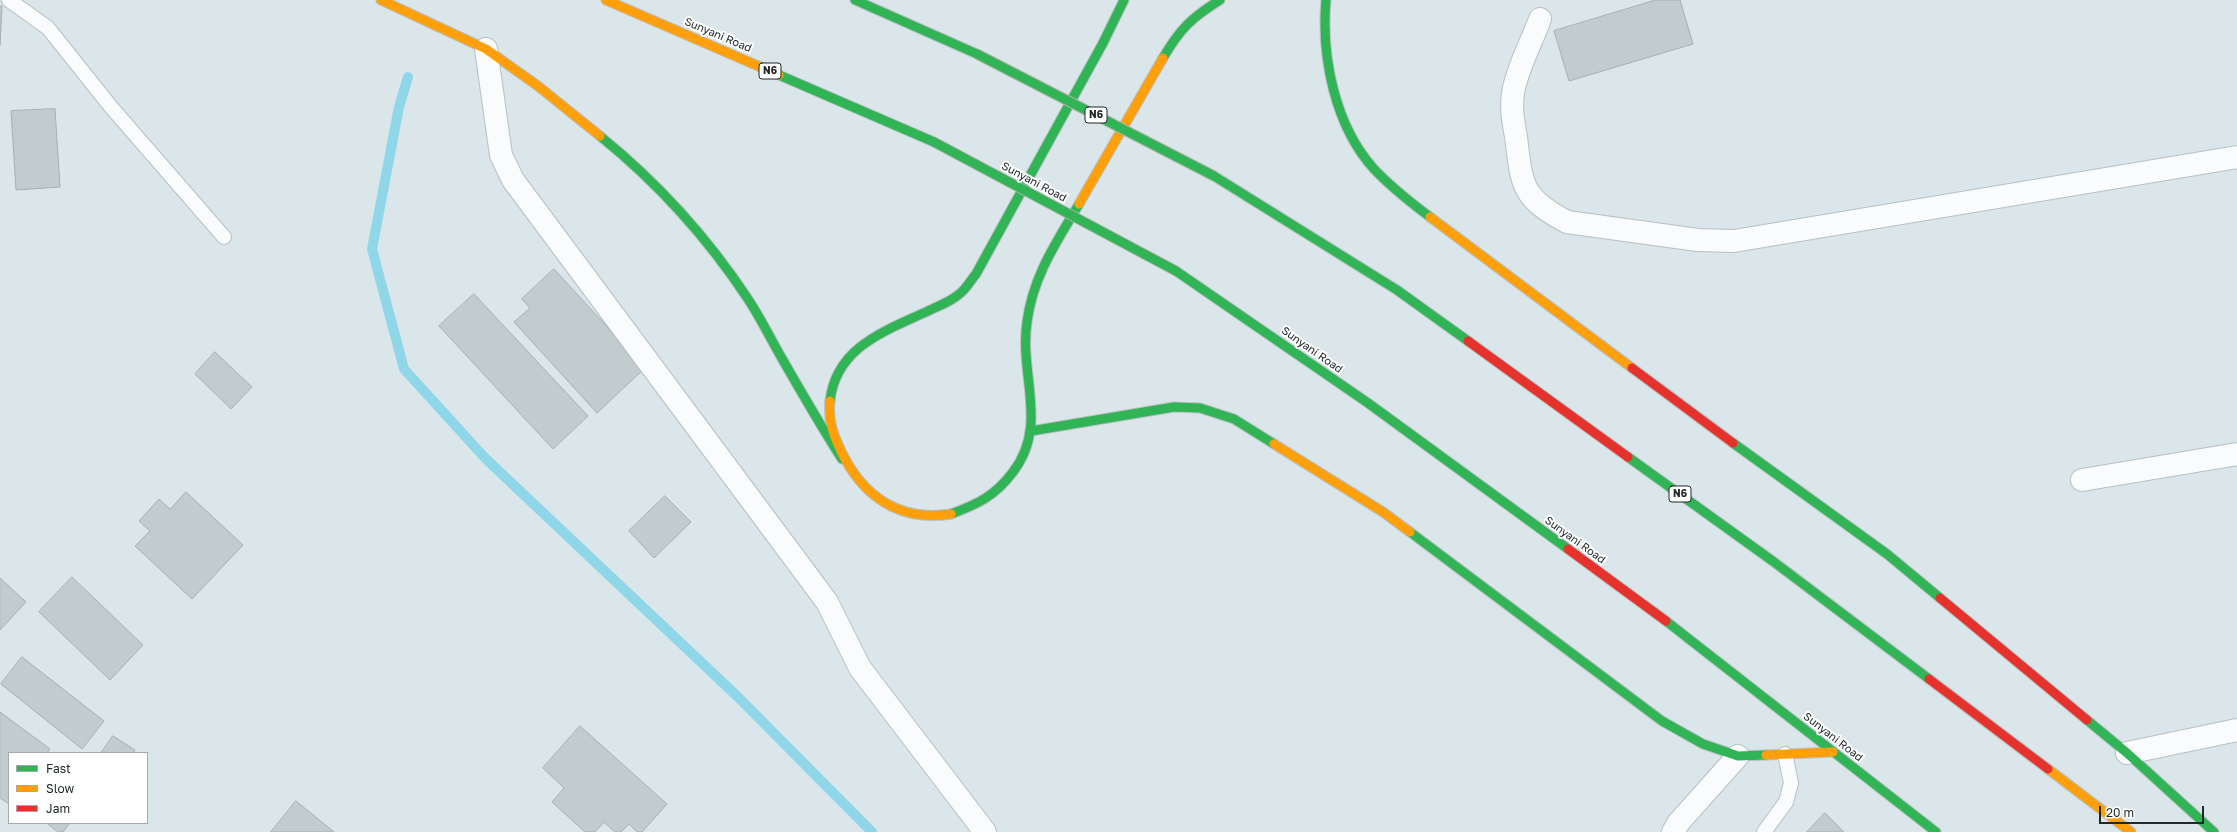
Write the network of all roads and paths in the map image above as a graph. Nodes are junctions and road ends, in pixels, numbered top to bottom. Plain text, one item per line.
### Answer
1 (8, 0) edge
2 (381, 0) edge
3 (606, 0) edge
4 (855, 0) edge
5 (1124, 0) edge
6 (1220, 0) edge
7 (1326, 0) edge
8 (1540, 19) dead end
9 (486, 49) junction
10 (2237, 157) edge
11 (224, 237) dead end
12 (1031, 431) junction
13 (2237, 454) edge
14 (842, 459) junction
15 (2082, 480) dead end
16 (2237, 730) edge
17 (1833, 752) junction
18 (2127, 753) junction
19 (1784, 754) junction
20 (1738, 756) junction
21 (985, 832) edge
22 (1673, 832) edge
23 (1764, 832) edge
24 (1936, 832) edge
25 (2131, 832) edge
26 (2214, 832) edge

1 - 11 lane
2 - 9 main road
3 - 17 main road, Sunyani Road / N6, bridge
4 - 25 main road, N6, bridge
5 - 14 main road
6 - 12 main road
7 - 18 main road
8 - 10 street
9 - 14 main road
9 - 21 street
12 - 14 main road
12 - 20 main road
13 - 15 street
16 - 18 street
17 - 19 main road
17 - 24 main road, Sunyani Road / N6
18 - 26 main road
19 - 20 main road
19 - 23 lane
20 - 22 street

